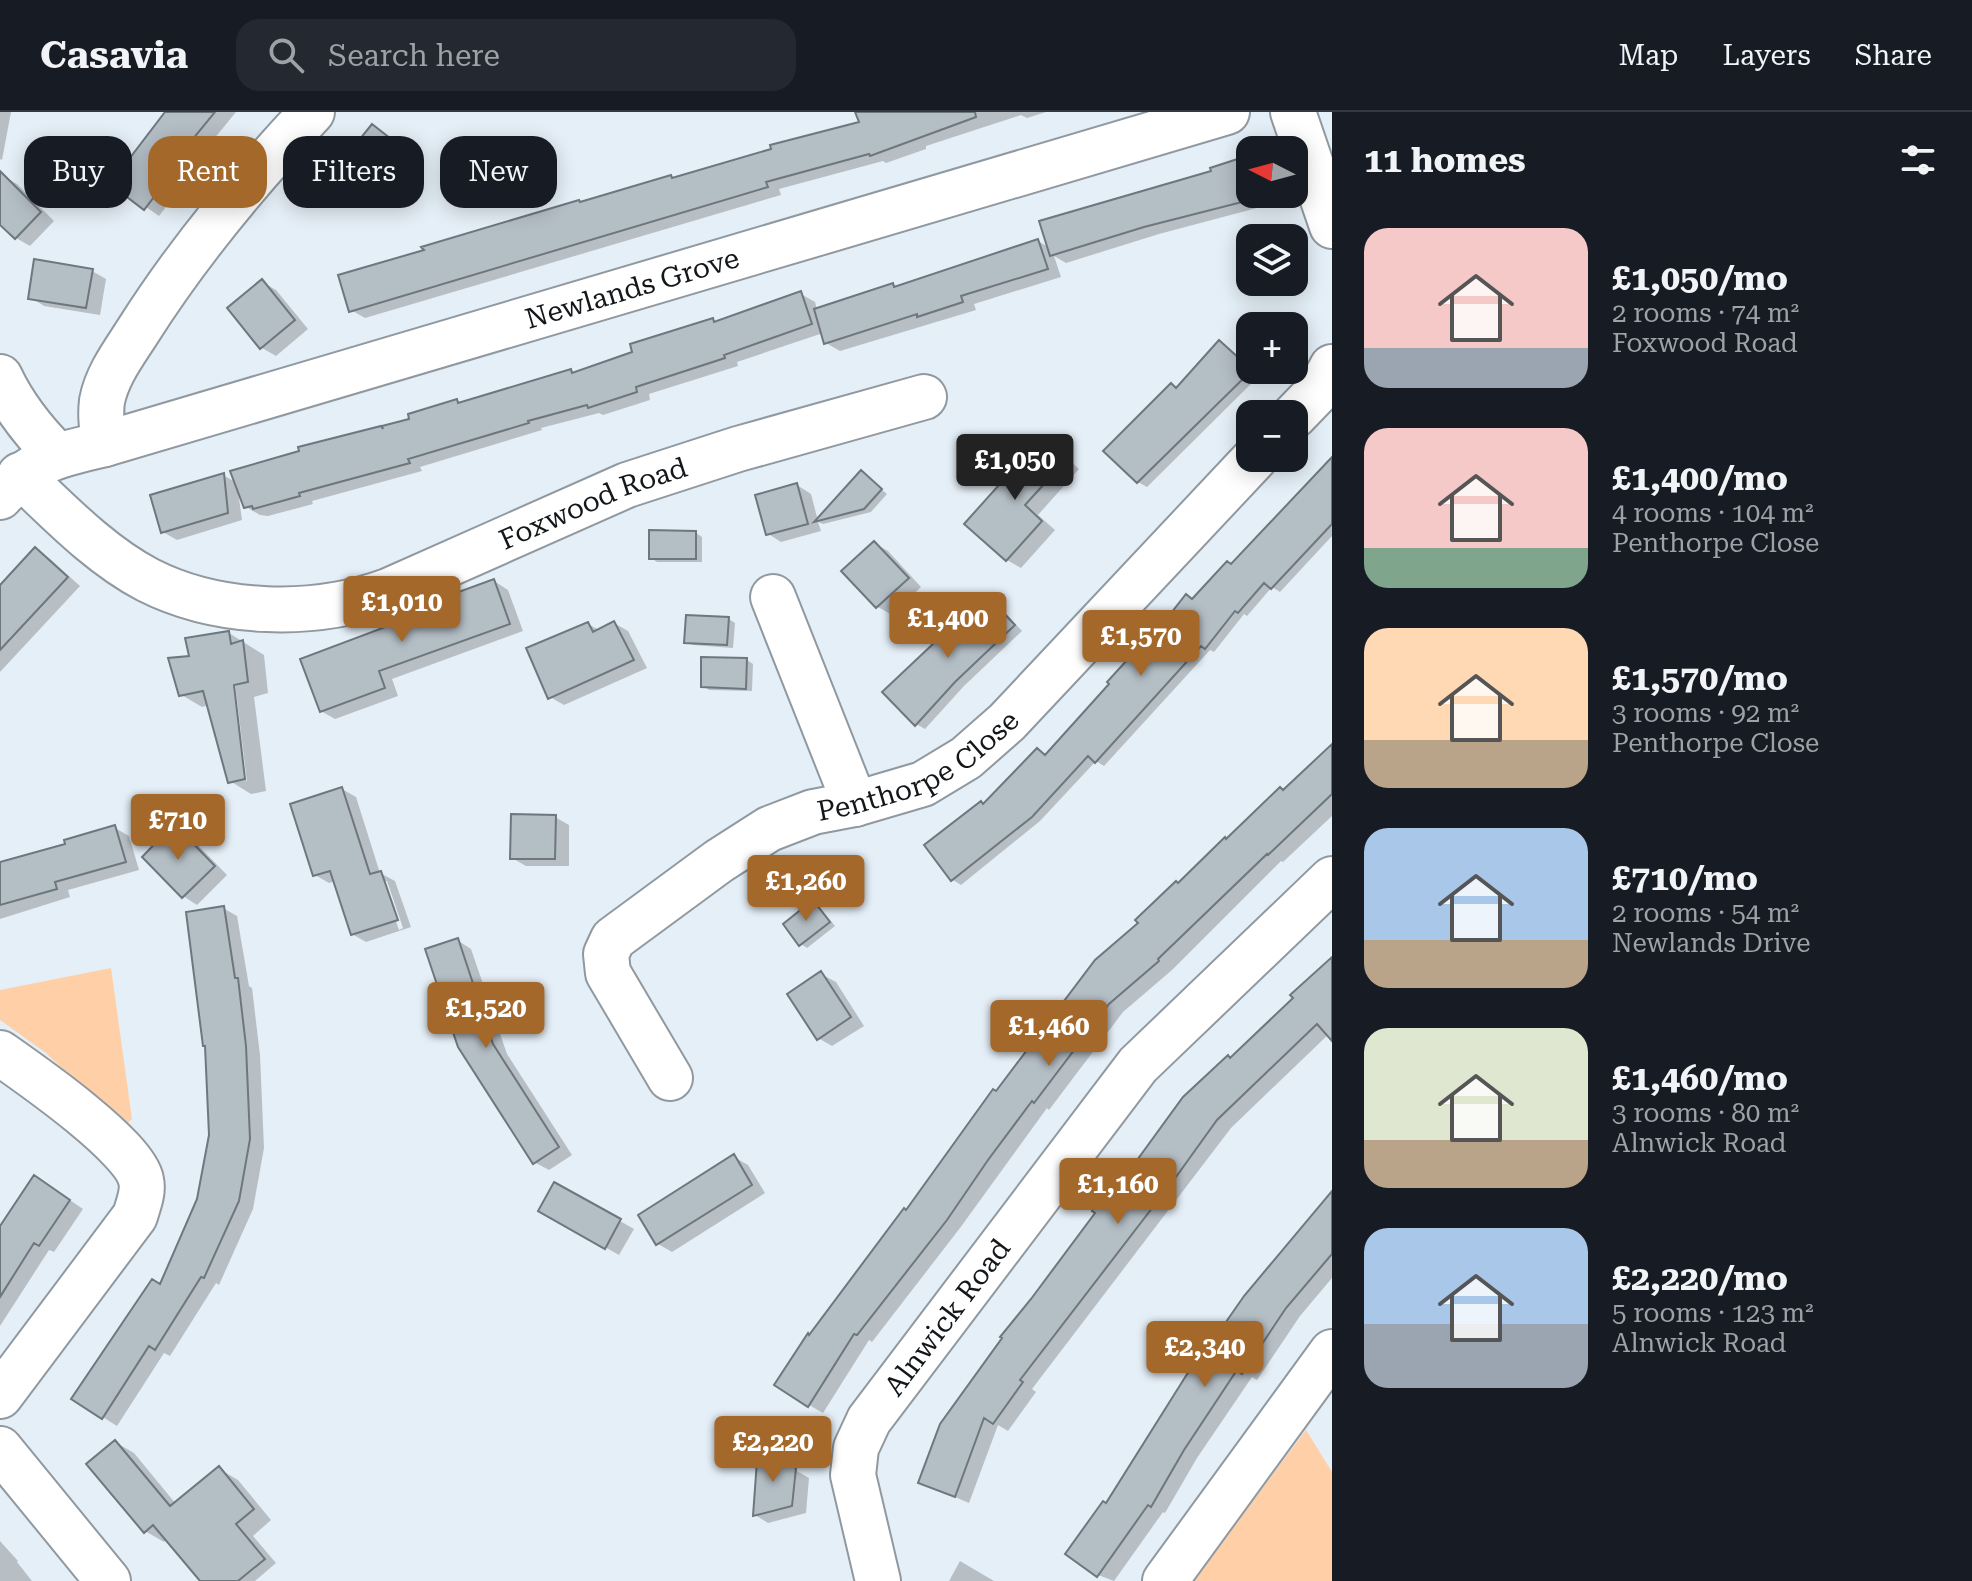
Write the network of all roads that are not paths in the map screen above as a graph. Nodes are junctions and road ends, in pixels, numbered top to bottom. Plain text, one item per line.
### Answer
1 (312, 112) edge
2 (1227, 112) edge
3 (1293, 112) edge
4 (1332, 226) edge
5 (1332, 367) edge
6 (0, 377) edge
7 (924, 397) dead end
8 (1308, 401) edge
9 (105, 444) junction
10 (1242, 472) edge
11 (29, 473) edge
12 (773, 597) dead end
13 (855, 804) junction
14 (1332, 879) edge
15 (0, 1053) edge
16 (670, 1078) dead end
17 (1332, 1352) edge
18 (0, 1396) edge
19 (0, 1449) edge
20 (108, 1581) edge
21 (878, 1581) edge
22 (1165, 1581) edge

1 - 9 street
2 - 9 street, Newlands Grove
3 - 4 street
5 - 8 street
6 - 11 street, Foxwood Road
7 - 11 street, Foxwood Road
9 - 11 street, Newlands Grove
10 - 13 street, Penthorpe Close
12 - 13 street
13 - 16 street, Penthorpe Close
14 - 21 street, Alnwick Road
15 - 18 street
17 - 22 street
19 - 20 street

